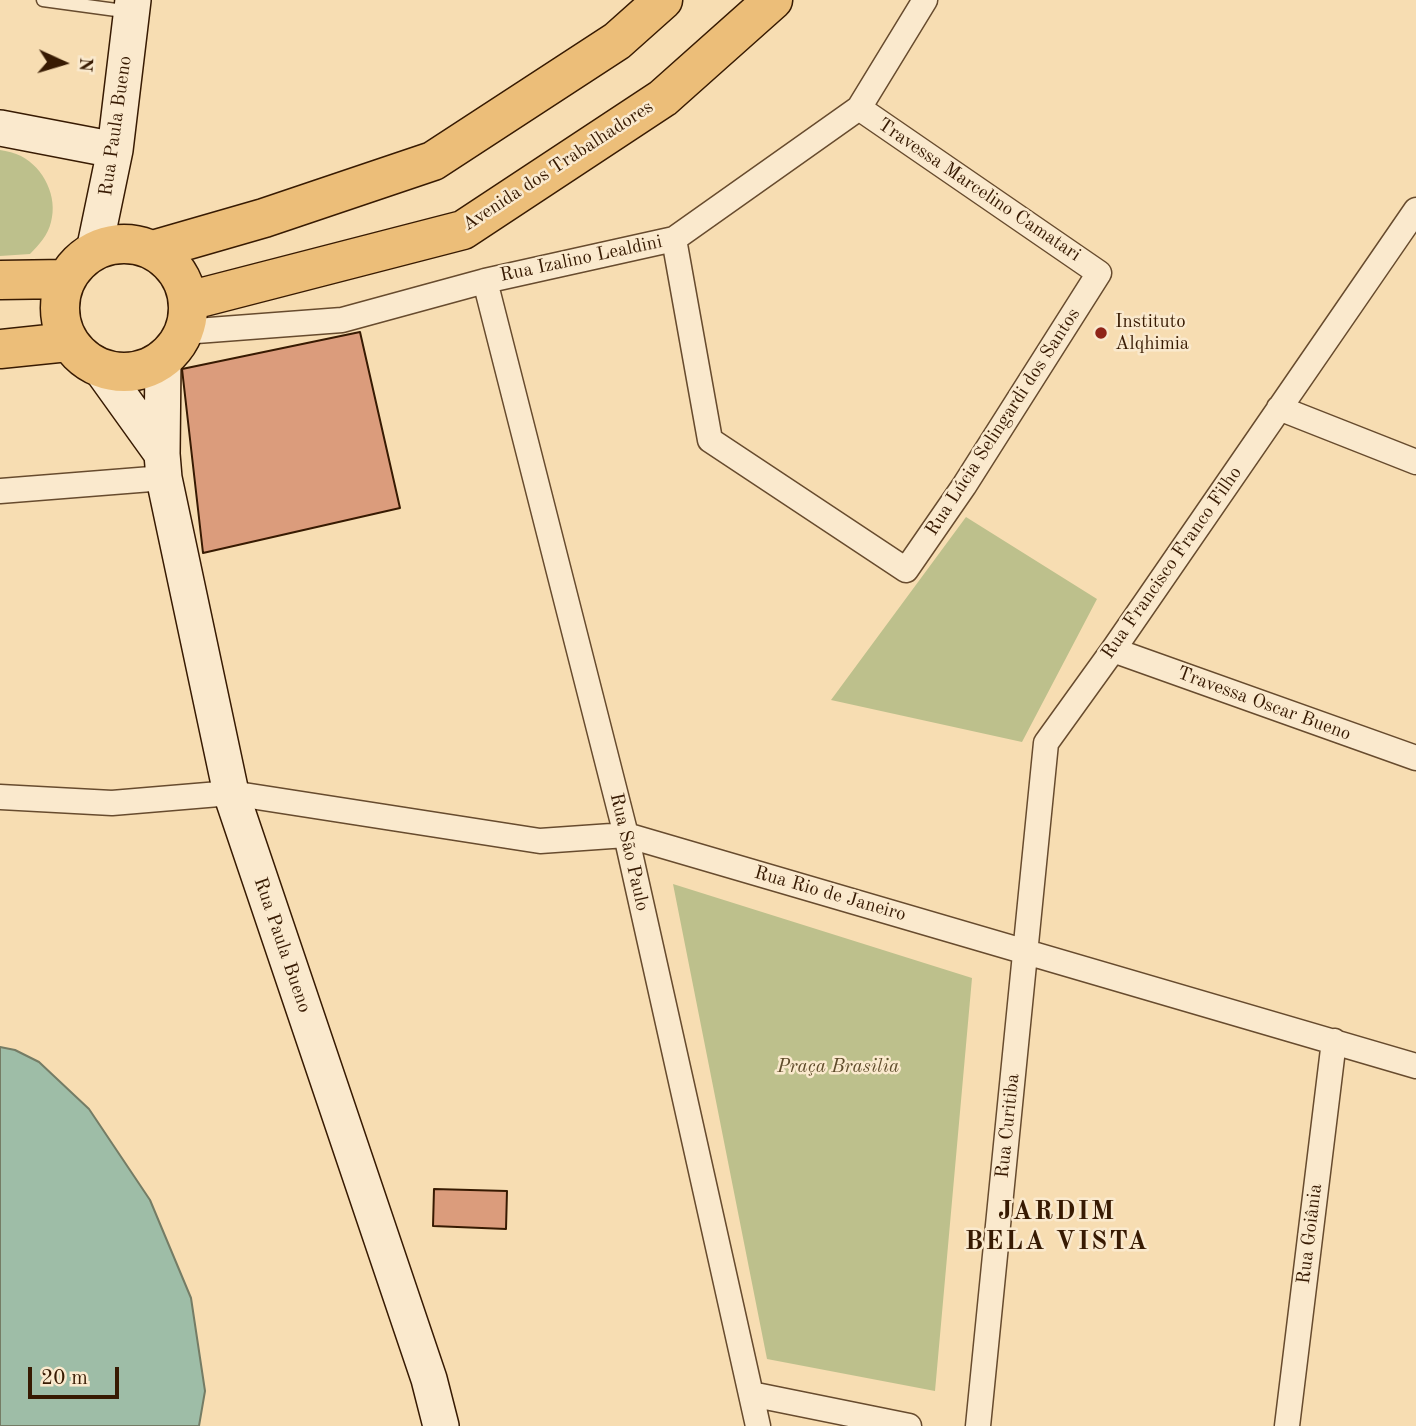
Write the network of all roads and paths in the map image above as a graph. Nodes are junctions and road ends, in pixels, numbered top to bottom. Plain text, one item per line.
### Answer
1 (43, 0) edge
2 (663, 0) edge
3 (773, 0) edge
4 (925, 0) edge
5 (132, 6) edge
6 (859, 108) junction
7 (0, 128) edge
8 (115, 150) junction
9 (1416, 210) edge
10 (674, 239) junction
11 (153, 250) junction
12 (94, 251) junction
13 (1099, 273) joint
14 (66, 279) junction
15 (0, 280) edge
16 (485, 281) junction
17 (178, 331) junction
18 (68, 342) junction
19 (0, 349) edge
20 (101, 369) junction
21 (1279, 408) junction
22 (1416, 462) edge
23 (163, 466) junction
24 (0, 491) edge
25 (1113, 650) junction
26 (1416, 758) edge
27 (231, 793) junction
28 (0, 797) edge
29 (626, 835) junction
30 (1025, 951) junction
31 (1334, 1041) junction
32 (1416, 1066) edge
33 (751, 1394) junction
34 (441, 1426) edge
35 (758, 1426) edge
36 (909, 1426) edge
37 (978, 1426) edge
38 (1287, 1426) edge

1 - 5 lane
2 - 11 main road
3 - 17 main road, Avenida dos Trabalhadores
4 - 6 street, Rua Izalino Lealdini
5 - 8 main road, Rua Paula Bueno
6 - 10 street, Rua Izalino Lealdini
6 - 13 street, Travessa Marcelino Camatari
7 - 8 main road
8 - 12 main road, Rua Paula Bueno
9 - 21 street, Rua Francisco Franco Filho
10 - 13 street, Rua Lúcia Selingardi dos Santos
10 - 16 street, Rua Izalino Lealdini
11 - 12 main road
11 - 17 main road, Rua Paula Bueno
12 - 14 main road
14 - 15 main road
14 - 18 main road
16 - 17 street, Rua Izalino Lealdini
16 - 29 street, Rua São Paulo
17 - 20 main road
17 - 23 main road, Rua Paula Bueno
18 - 19 main road
18 - 20 main road, Rua Paula Bueno
20 - 23 main road, Rua Paula Bueno
21 - 22 street
21 - 25 street, Rua Francisco Franco Filho
23 - 24 street
23 - 27 main road, Rua Paula Bueno
25 - 26 street, Travessa Oscar Bueno
25 - 30 street, Rua Francisco Franco Filho
27 - 28 street, Rua Rio de Janeiro
27 - 29 street, Rua Rio de Janeiro
27 - 34 main road, Rua Paula Bueno
29 - 30 street, Rua Rio de Janeiro
29 - 33 street, Rua São Paulo
30 - 31 street, Rua Rio de Janeiro
30 - 37 street, Rua Curitiba
31 - 32 street, Rua Rio de Janeiro
31 - 38 street, Rua Goiânia
33 - 35 street, Rua São Paulo
33 - 36 street

